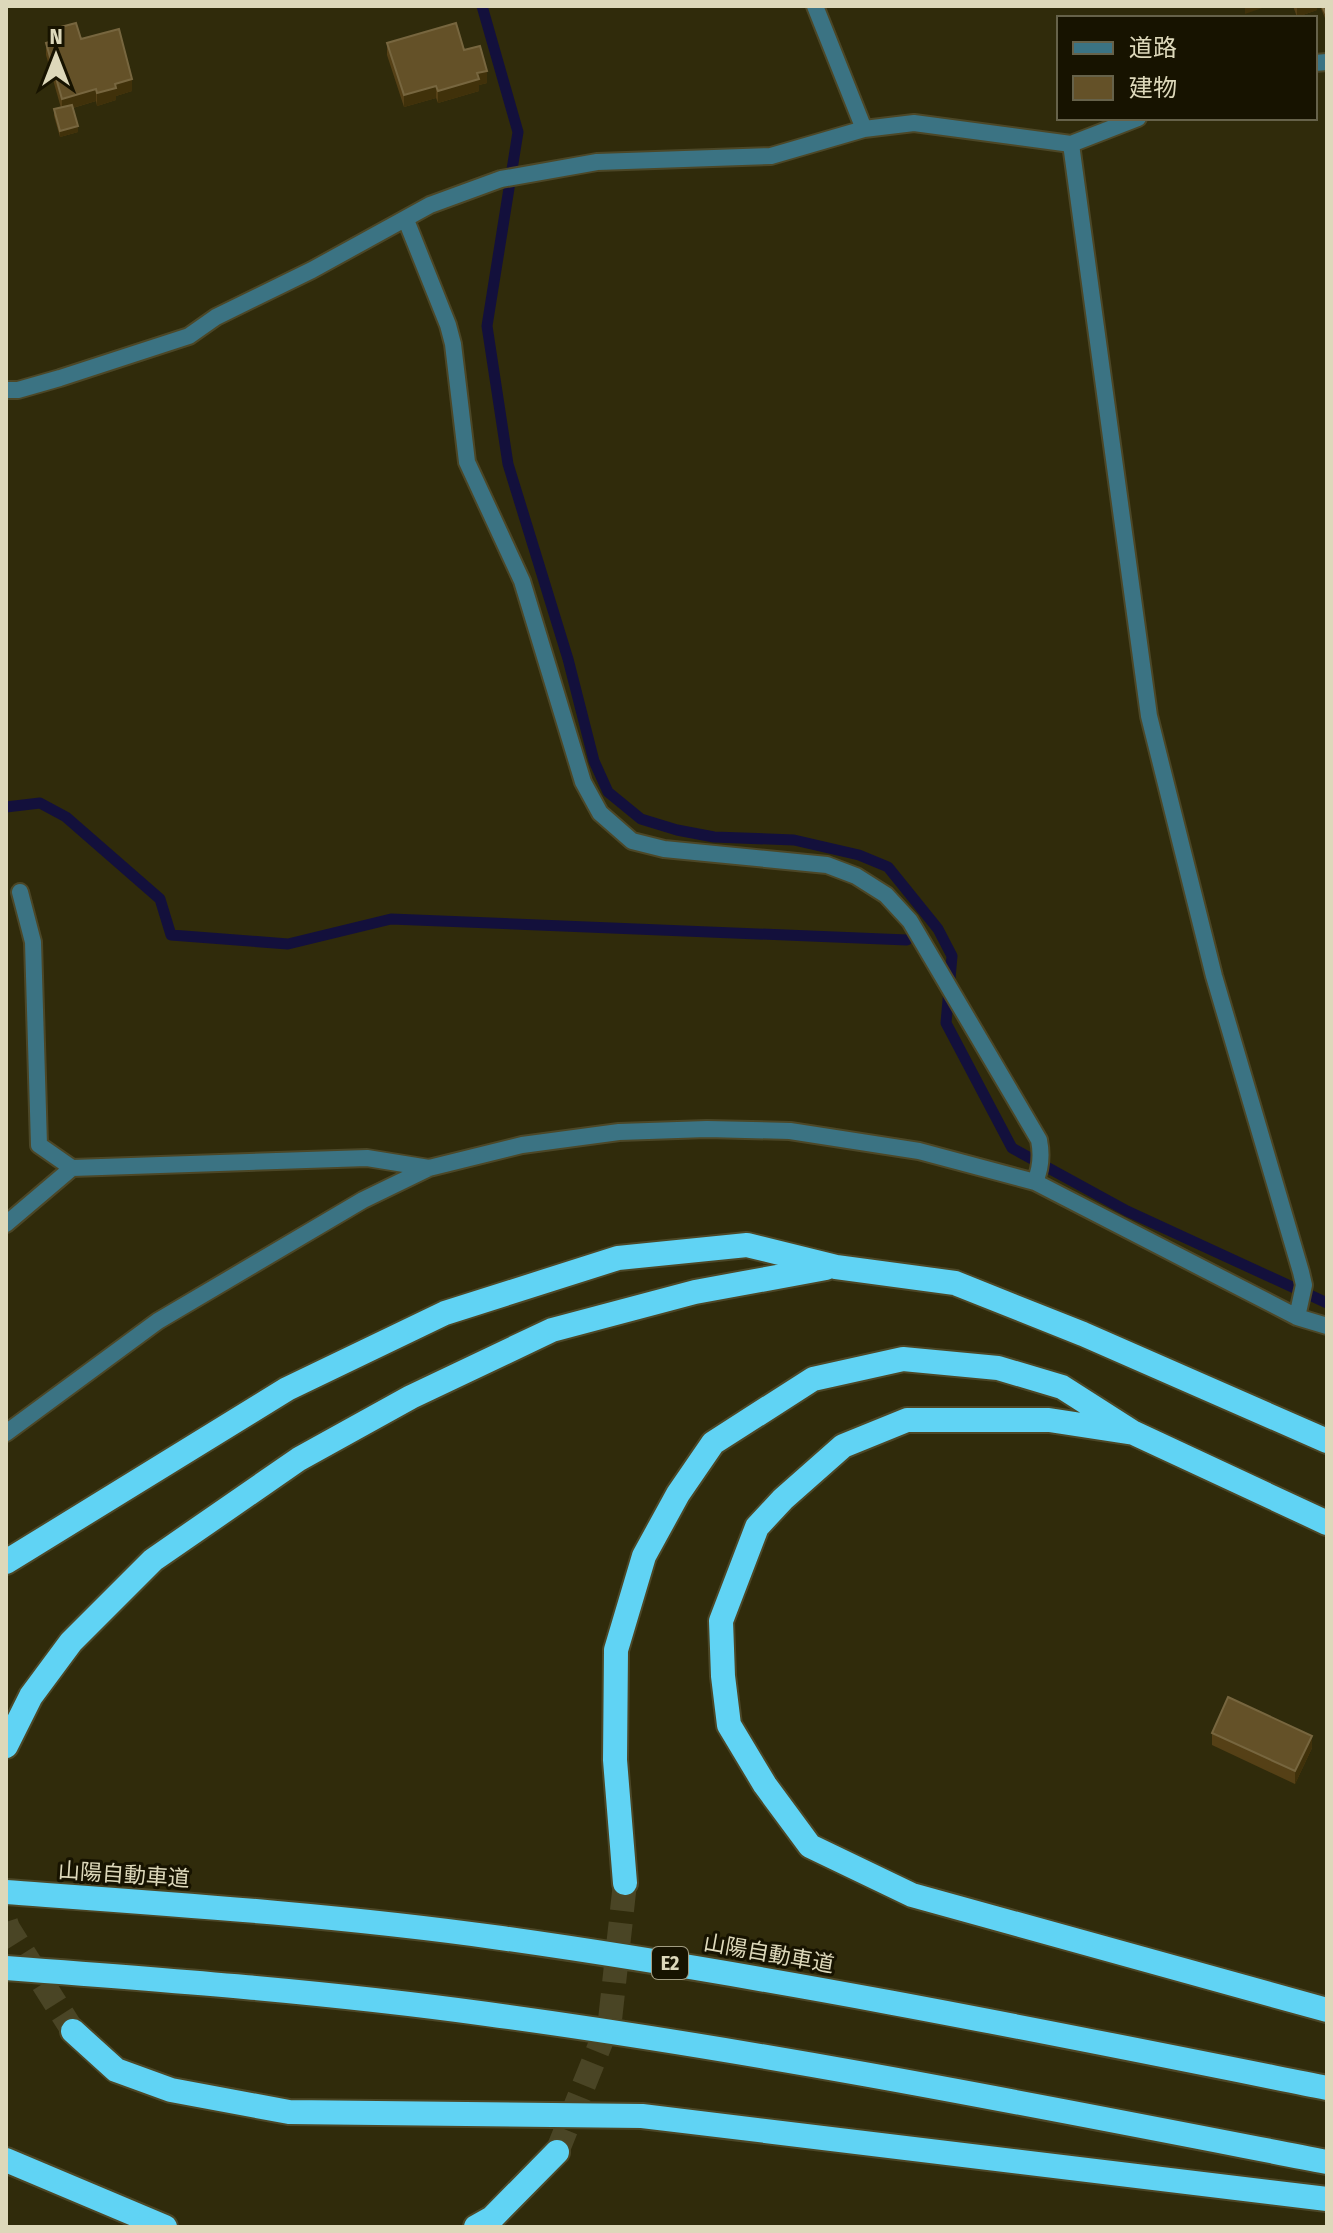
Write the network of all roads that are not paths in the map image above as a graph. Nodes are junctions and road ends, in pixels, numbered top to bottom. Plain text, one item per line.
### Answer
1 (815, 6) edge
2 (1133, 120) edge
3 (864, 129) junction
4 (1071, 144) junction
5 (406, 220) junction
6 (6, 390) edge
7 (20, 892) dead end
8 (72, 1168) junction
9 (429, 1168) junction
10 (1037, 1176) junction
11 (6, 1224) edge
12 (836, 1267) junction
13 (1299, 1311) junction
14 (1327, 1326) edge
15 (6, 1433) edge
16 (1134, 1433) junction
17 (1327, 1441) edge
18 (1327, 1523) edge
19 (6, 1562) edge
20 (6, 1746) edge
21 (625, 1883) tunnel mouth
22 (6, 1892) edge
23 (6, 1968) edge
24 (1327, 2010) edge
25 (73, 2031) tunnel mouth
26 (1327, 2088) edge
27 (557, 2152) tunnel mouth
28 (6, 2160) edge
29 (1327, 2162) edge
30 (1327, 2199) edge
31 (165, 2227) edge
32 (476, 2227) edge

1 - 3 street
2 - 4 street
3 - 4 street
3 - 5 street
4 - 13 street
5 - 6 street
5 - 10 street
7 - 8 street
8 - 9 street
8 - 11 street
9 - 10 street
9 - 15 street
10 - 13 street
12 - 17 highway
12 - 19 highway
12 - 20 highway
13 - 14 street
16 - 18 highway
16 - 21 highway
16 - 24 highway
22 - 26 highway, 山陽自動車道 / E2
23 - 29 highway
25 - 30 highway
27 - 32 highway
28 - 31 highway

